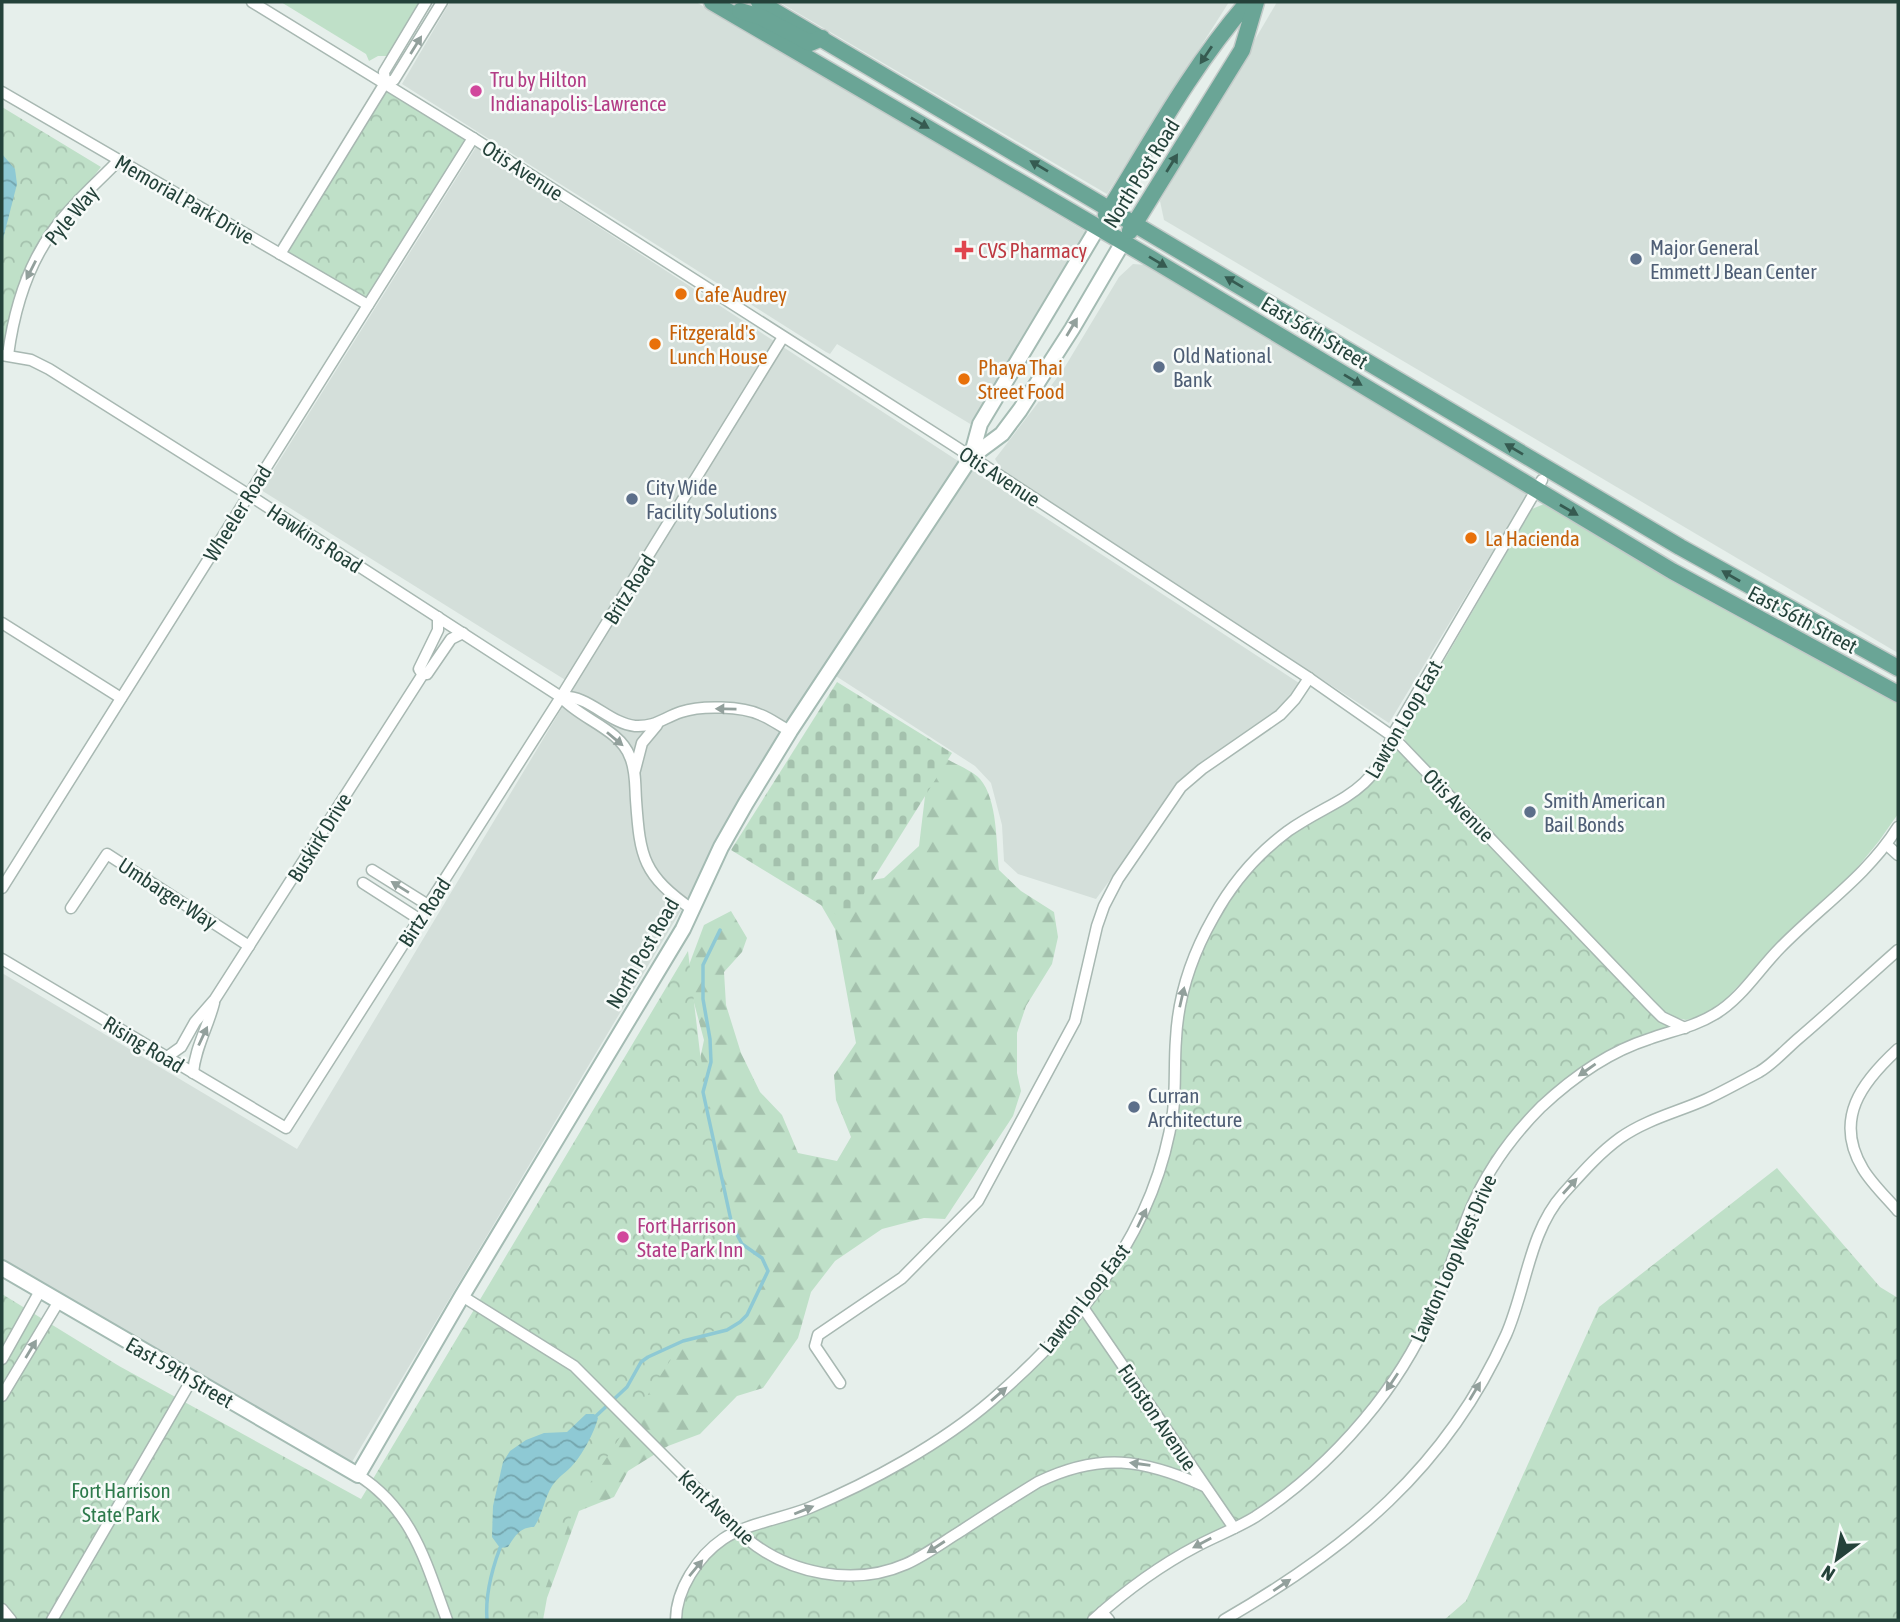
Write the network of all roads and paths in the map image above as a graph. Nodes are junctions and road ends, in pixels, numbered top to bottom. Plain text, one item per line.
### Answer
1 (252, 2) edge
2 (426, 2) edge
3 (442, 2) edge
4 (712, 2) edge
5 (759, 2) edge
6 (1248, 2) edge
7 (1256, 2) edge
8 (730, 12) junction
9 (821, 38) junction
10 (384, 83) junction
11 (853, 83) junction
12 (2, 92) edge
13 (921, 97) junction
14 (473, 138) junction
15 (119, 160) junction
16 (1110, 208) junction
17 (1134, 222) junction
18 (1098, 227) junction
19 (1123, 242) junction
20 (280, 254) junction
21 (368, 305) junction
22 (783, 337) junction
23 (5, 355) edge
24 (971, 457) junction
25 (1539, 485) junction
26 (249, 495) junction
27 (438, 617) junction
28 (2, 623) edge
29 (463, 633) junction
30 (1898, 668) edge
31 (423, 674) junction
32 (1309, 678) junction
33 (1898, 694) edge
34 (561, 697) junction
35 (121, 698) junction
36 (657, 724) junction
37 (790, 731) junction
38 (1392, 736) junction
39 (634, 774) junction
40 (1897, 831) edge
41 (1887, 845) junction
42 (1898, 855) edge
43 (372, 870) dead end
44 (363, 883) dead end
45 (2, 888) edge
46 (428, 905) junction
47 (71, 908) dead end
48 (692, 910) junction
49 (419, 919) junction
50 (249, 946) junction
51 (1898, 950) edge
52 (2, 959) edge
53 (215, 999) junction
54 (1685, 1028) junction
55 (1898, 1049) edge
56 (167, 1057) junction
57 (193, 1073) junction
58 (286, 1128) joint
59 (1898, 1211) edge
60 (2, 1268) edge
61 (40, 1291) junction
62 (462, 1296) junction
63 (59, 1301) junction
64 (1082, 1306) junction
65 (2, 1359) edge
66 (192, 1379) junction
67 (840, 1383) dead end
68 (2, 1396) edge
69 (358, 1475) junction
70 (1204, 1486) junction
71 (1234, 1528) junction
72 (740, 1531) junction
73 (2, 1609) edge
74 (1106, 1616) edge
75 (11, 1620) edge
76 (52, 1620) edge
77 (447, 1620) edge
78 (676, 1620) edge
79 (1093, 1620) edge
80 (1224, 1620) edge

1 - 10 street, Otis Avenue
2 - 10 street
10 -> 3 street
4 - 8 main road, East 56th Street
5 - 9 main road, East 56th Street
6 -> 16 main road, North Post Road
17 -> 7 main road, North Post Road
8 - 9 main road
8 - 11 main road, East 56th Street
9 - 13 main road, East 56th Street
10 - 14 street, Otis Avenue
10 - 20 street
11 - 13 main road
11 -> 18 main road, East 56th Street
12 - 15 street, Memorial Park Drive
16 -> 13 main road, East 56th Street
14 - 21 street, Wheeler Road
14 - 22 street, Otis Avenue
15 - 20 street, Memorial Park Drive
15 -> 23 street, Pyle Way
16 - 17 main road, East 56th Street
16 - 18 main road, North Post Road
17 - 19 main road, North Post Road
30 -> 17 main road, East 56th Street
18 - 19 main road, East 56th Street
18 - 24 street, North Post Road
24 -> 19 street, North Post Road
19 -> 25 main road, East 56th Street
20 - 21 street, Memorial Park Drive
21 - 26 street, Wheeler Road
22 - 24 street, Otis Avenue
22 - 34 street, Britz Road
23 - 26 street, Hawkins Road
24 - 32 street, Otis Avenue
24 - 37 street, North Post Road
25 -> 33 main road, East 56th Street
25 - 38 street, Lawton Loop East
26 - 27 street, Hawkins Road
26 - 35 street, Wheeler Road
27 - 29 street, Hawkins Road
27 - 31 street, Buskirk Drive
28 - 35 street
29 - 31 street, Buskirk Drive
29 - 34 street, Hawkins Road
31 - 50 street, Buskirk Drive
32 - 38 street, Otis Avenue
32 - 67 street
34 - 36 street, Hawkins Road
34 -> 39 street, Hawkins Road
34 - 46 street, Birtz Road
35 - 45 street, Wheeler Road
37 -> 36 street, Hawkins Road
36 - 39 street
37 - 48 street, North Post Road
38 - 54 street, Otis Avenue
64 -> 38 street, Lawton Loop East
39 - 48 street, Hawkins Road
40 - 41 street, Lawton Loop West Drive
41 - 42 street
41 - 54 street, Lawton Loop West Drive
46 -> 43 street
44 - 49 street
46 - 49 street, Birtz Road
47 - 50 street, Umbarger Way
48 - 62 street, North Post Road
49 - 58 street, Birtz Road
50 - 53 street, Buskirk Drive
80 -> 51 street
52 - 56 street, Rising Road
53 - 56 street, Buskirk Drive
57 -> 53 street, Buskirk Drive
54 -> 71 street, Lawton Loop West Drive
55 - 59 street
56 - 57 street, Rising Road
57 - 58 street, Rising Road
60 - 61 street, East 59th Street
61 - 63 street, East 59th Street
61 - 65 street
62 - 69 street, North Post Road
62 - 72 street, Kent Avenue
63 - 66 street, East 59th Street
68 -> 63 street
64 - 70 street, Funston Avenue
72 -> 64 street, Lawton Loop East
66 - 69 street, East 59th Street
66 - 76 street
69 - 77 street
70 - 71 street, Funston Avenue
70 -> 72 street, Kent Avenue
71 -> 74 street, Lawton Loop West Drive
78 -> 72 street
73 - 75 street
74 - 79 street, Lawton Loop West Drive

